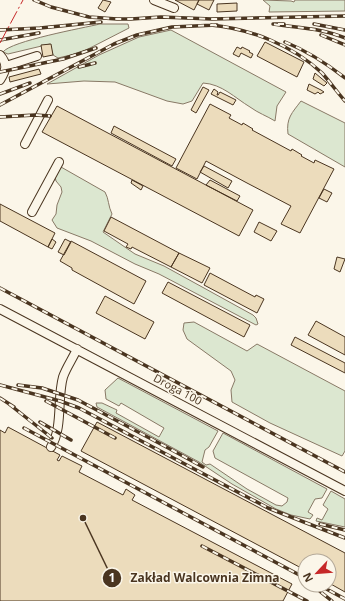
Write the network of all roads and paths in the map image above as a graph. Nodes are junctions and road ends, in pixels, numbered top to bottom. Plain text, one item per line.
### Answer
1 (154, 0) edge
2 (174, 8) dead end
3 (0, 55) edge
4 (37, 56) dead end
5 (6, 66) junction
6 (0, 80) edge
7 (48, 100) dead end
8 (25, 144) dead end
9 (59, 162) dead end
10 (32, 212) dead end
11 (0, 308) edge
12 (77, 349) junction
13 (51, 447) dead end
14 (345, 491) edge

1 - 2 lane
3 - 5 lane
4 - 5 lane
5 - 6 lane
7 - 8 lane
9 - 10 lane
11 - 12 lane, Droga 100
12 - 13 lane
12 - 14 lane, Droga 100

